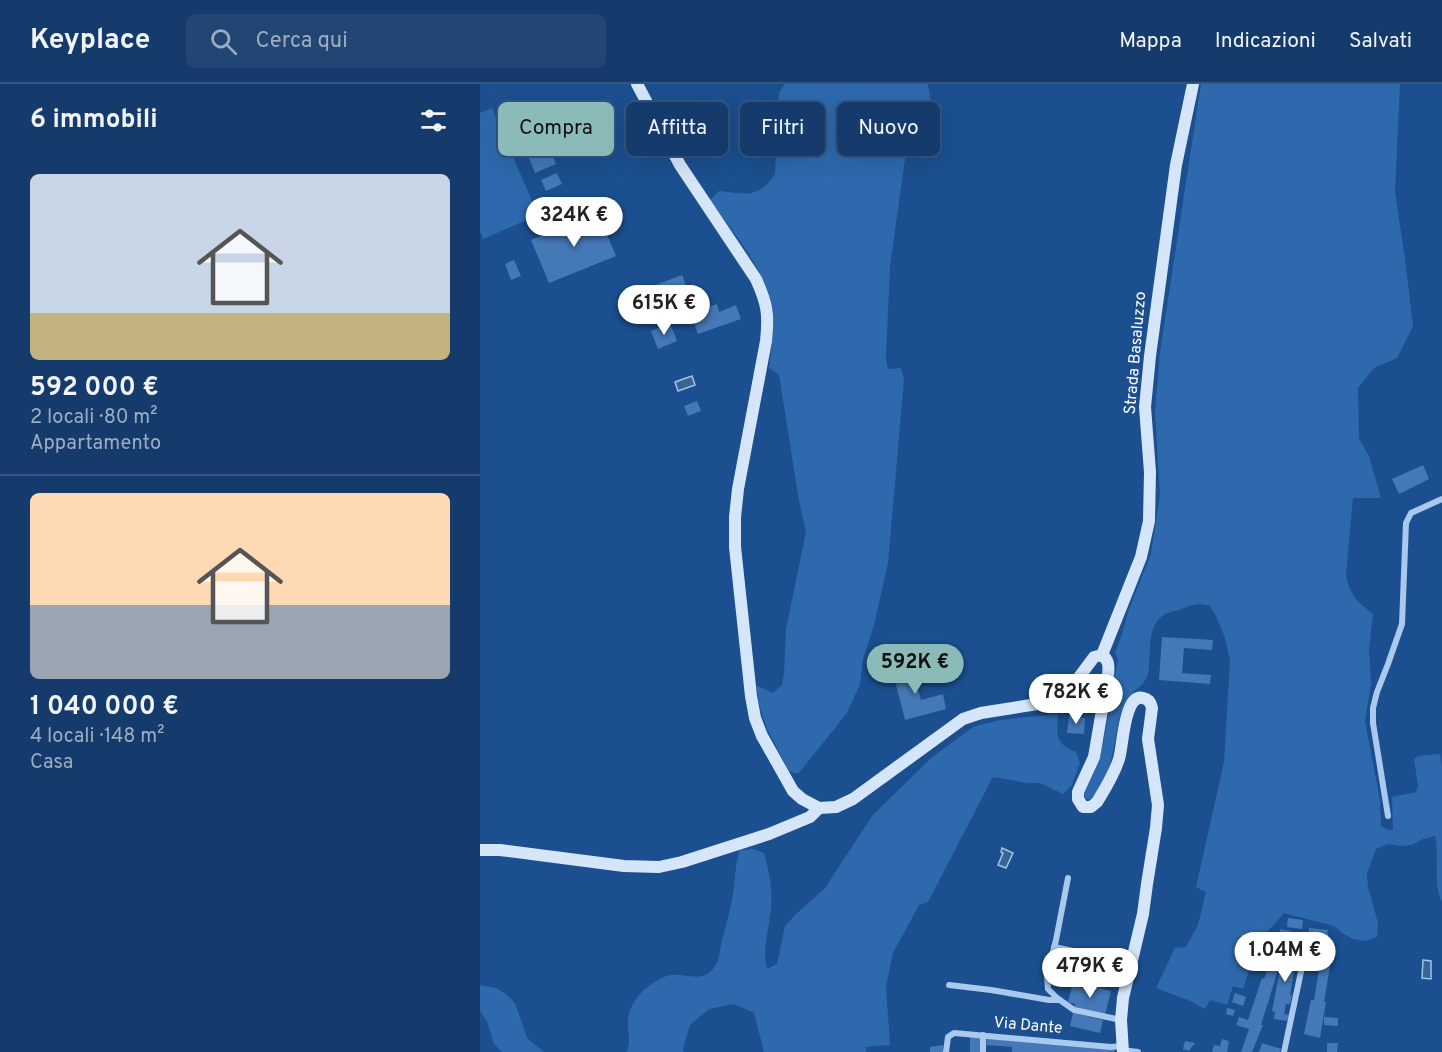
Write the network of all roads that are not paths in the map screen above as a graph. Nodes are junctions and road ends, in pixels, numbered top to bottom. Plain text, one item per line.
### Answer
1 (638, 84) edge
2 (1193, 84) edge
3 (1442, 499) edge
4 (1102, 655) junction
5 (819, 808) junction
6 (1388, 816) dead end
7 (480, 850) edge
8 (1068, 878) dead end
9 (1054, 947) junction
10 (1131, 963) junction
11 (1302, 967) dead end
12 (949, 985) dead end
13 (1059, 1000) junction
14 (1121, 1020) junction
15 (983, 1035) junction
16 (1122, 1049) edge
17 (946, 1052) edge
18 (983, 1052) edge
19 (1138, 1052) edge
20 (1284, 1052) edge

1 - 5 main road
2 - 4 main road, Strada Basaluzzo
3 - 6 street
4 - 5 main road
4 - 10 main road
5 - 7 main road
8 - 9 street
9 - 10 street
9 - 13 street
10 - 14 main road
11 - 20 street
12 - 13 street
13 - 14 street
14 - 16 main road
15 - 16 street, Via Dante
15 - 17 street, Via Dante
15 - 18 street
16 - 19 street, Via Dante

